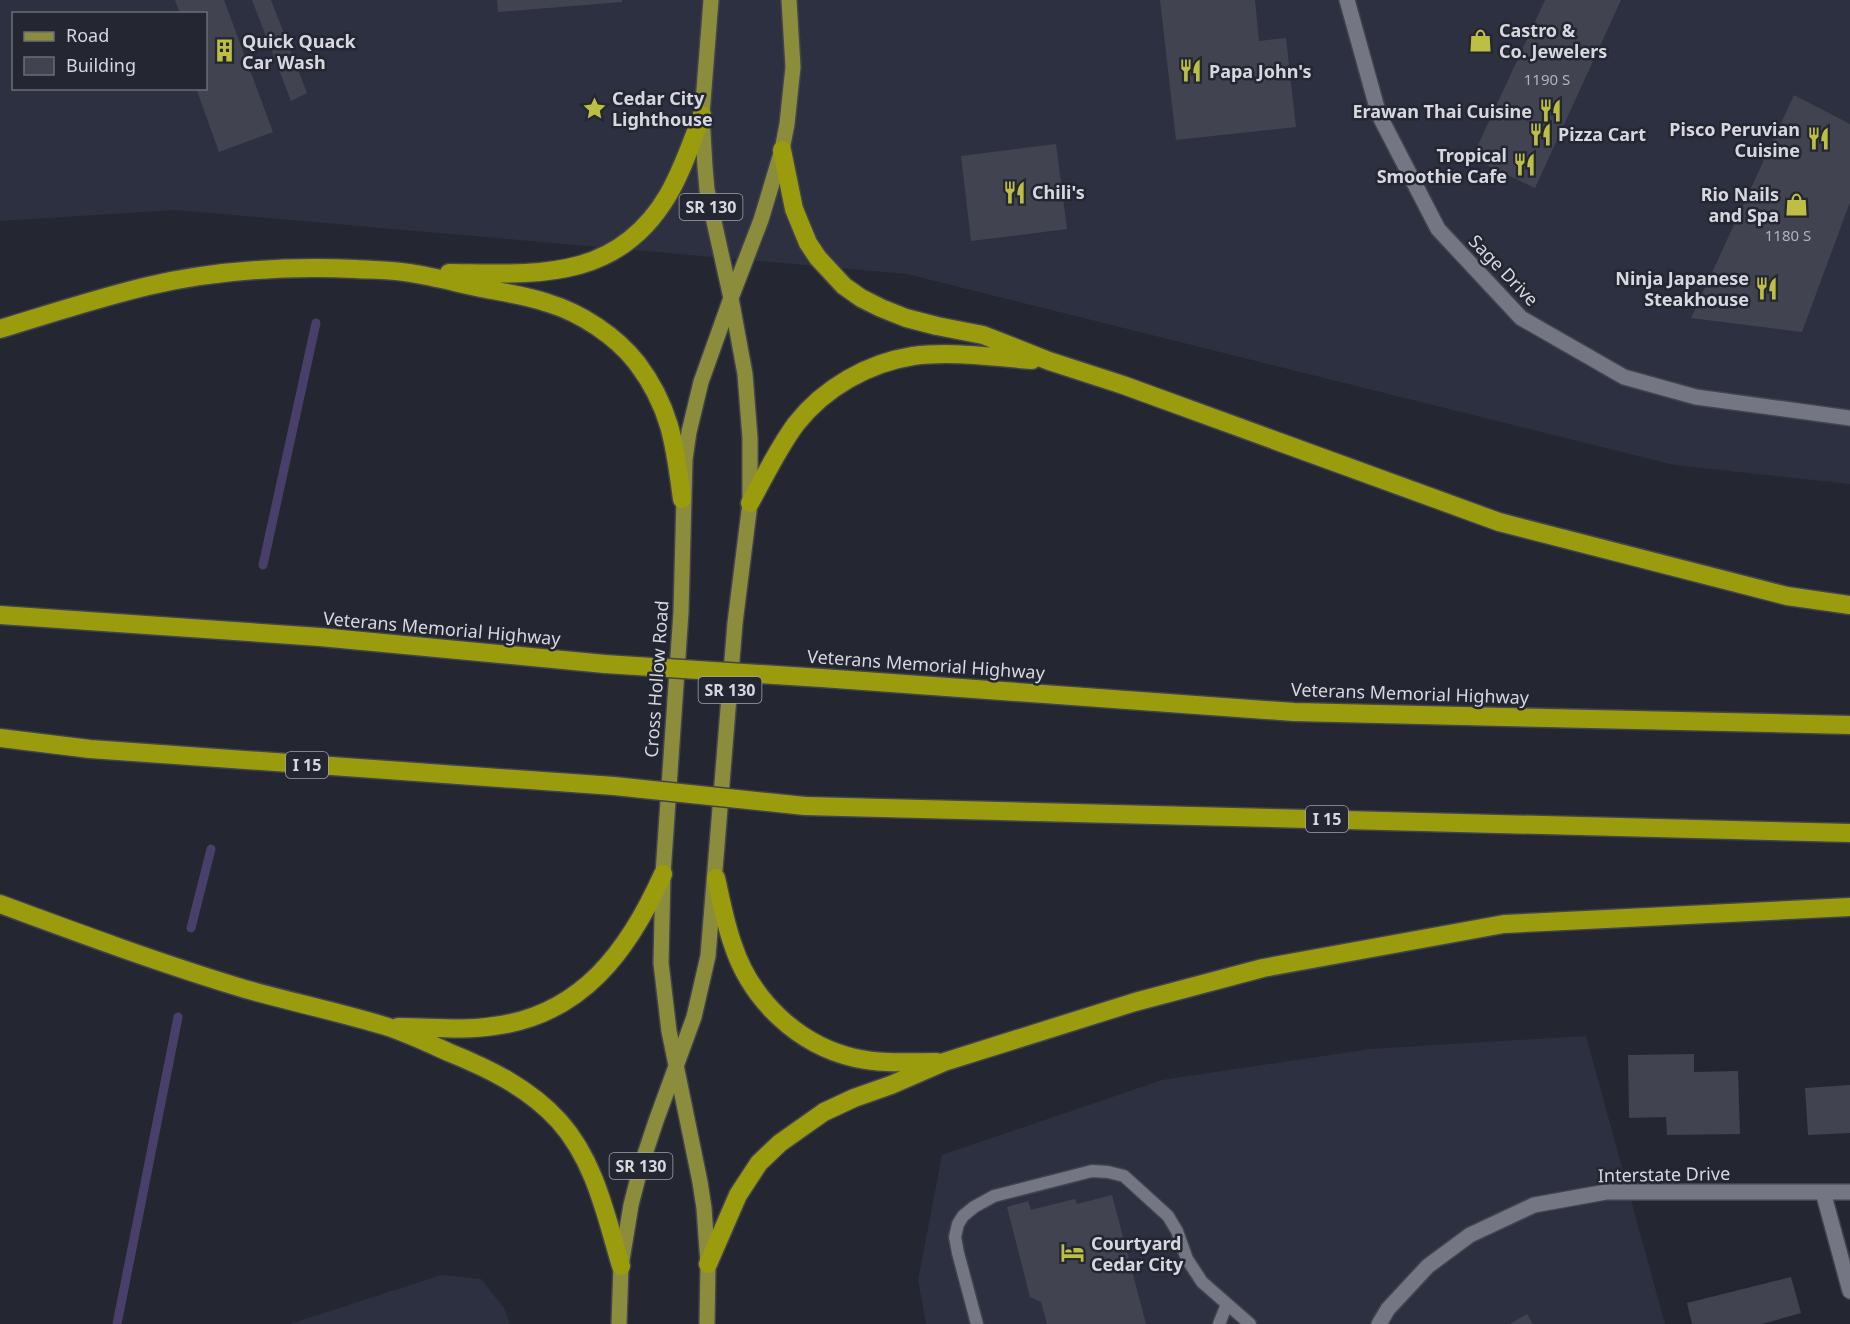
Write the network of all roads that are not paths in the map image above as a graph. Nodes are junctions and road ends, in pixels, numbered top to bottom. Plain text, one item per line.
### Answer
1 (711, 0) edge
2 (789, 0) edge
3 (1347, 0) edge
4 (702, 116) junction
5 (782, 150) junction
6 (410, 273) junction
7 (731, 298) junction
8 (0, 329) edge
9 (1049, 361) junction
10 (1850, 418) edge
11 (682, 499) junction
12 (750, 503) junction
13 (1850, 605) edge
14 (0, 615) edge
15 (1850, 725) edge
16 (0, 738) edge
17 (1850, 833) edge
18 (663, 874) junction
19 (716, 878) junction
20 (0, 904) edge
21 (1850, 907) edge
22 (387, 1027) junction
23 (944, 1062) junction
24 (676, 1069) junction
25 (1823, 1192) junction
26 (1850, 1192) edge
27 (708, 1264) junction
28 (621, 1266) junction
29 (1850, 1291) edge
30 (1227, 1304) junction
31 (619, 1324) edge
32 (706, 1324) edge
33 (977, 1324) edge
34 (1219, 1324) edge
35 (1250, 1324) edge
36 (1379, 1324) edge

1 - 4 main road, SR 130
2 - 5 main road, Cross Hollow Road / SR 130
3 - 10 main road, Sage Drive
4 - 6 highway
4 - 7 main road, SR 130
5 - 7 main road, Cross Hollow Road / SR 130
5 - 9 highway
6 - 8 highway
6 - 11 highway
7 - 11 main road, Cross Hollow Road / SR 130
7 - 12 main road, SR 130
9 - 12 highway
9 - 13 highway
11 - 18 main road, Cross Hollow Road
12 - 19 main road, SR 130
14 - 15 highway, Veterans Memorial Highway, bridge
16 - 17 highway, I 15, bridge
18 - 22 highway
18 - 24 main road, Cross Hollow Road
19 - 23 highway
19 - 24 main road, SR 130
20 - 22 highway
21 - 23 highway
22 - 28 highway
23 - 27 highway
24 - 27 main road, Cross Hollow Road
24 - 28 main road, SR 130
25 - 26 main road, Interstate Drive
25 - 29 main road
25 - 36 main road, Interstate Drive
27 - 32 main road, Cross Hollow Road
28 - 31 main road
30 - 33 lane
30 - 34 lane
30 - 35 lane

